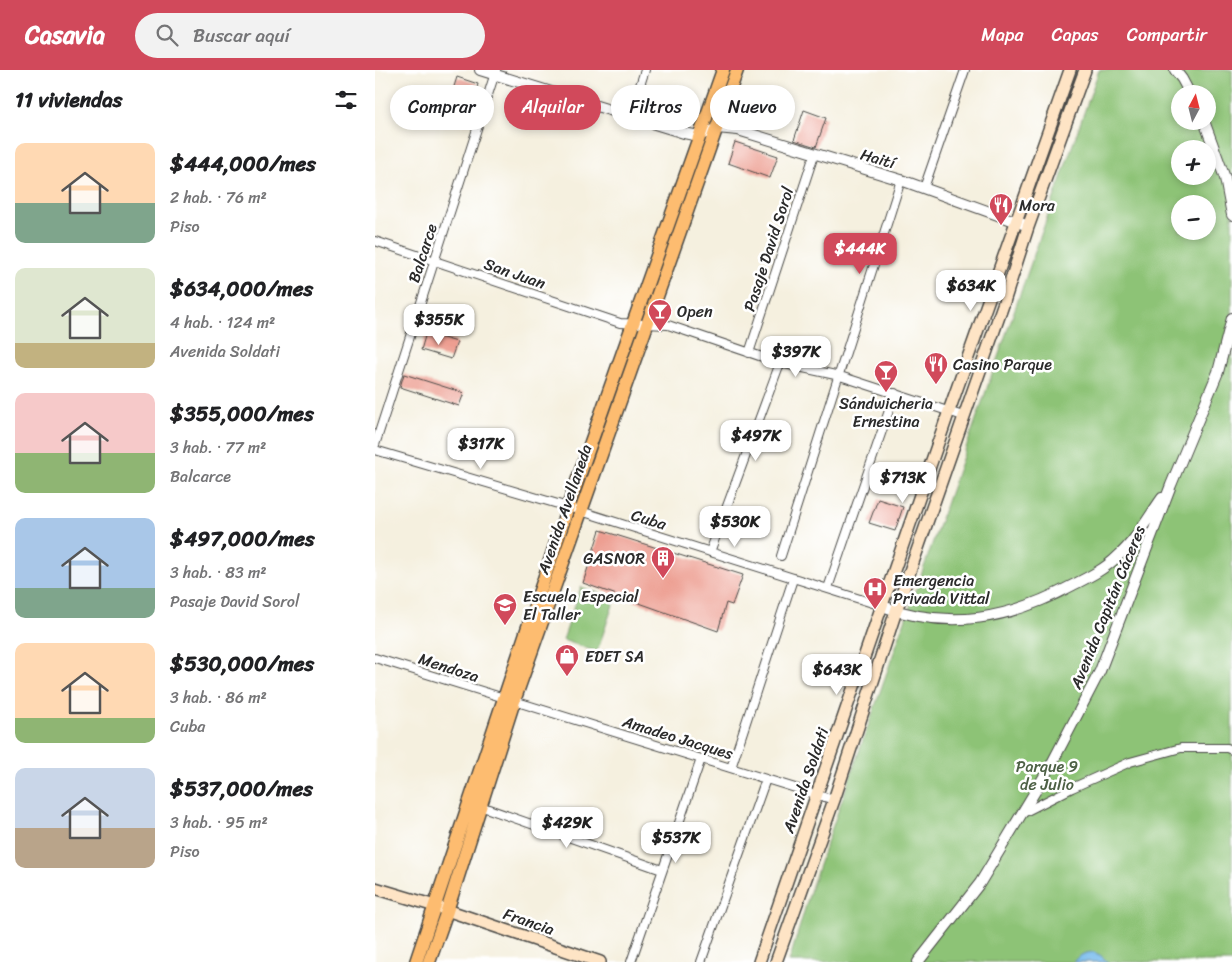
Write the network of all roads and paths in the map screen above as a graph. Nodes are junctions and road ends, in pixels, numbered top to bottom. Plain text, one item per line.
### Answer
1 (481, 70) edge
2 (645, 70) edge
3 (723, 70) edge
4 (737, 70) edge
5 (965, 70) edge
6 (1070, 70) edge
7 (1085, 70) edge
8 (1175, 70) edge
9 (495, 72) edge
10 (640, 85) edge
11 (732, 85) edge
12 (1185, 85) edge
13 (611, 110) edge
14 (674, 130) edge
15 (712, 130) edge
16 (716, 130) edge
17 (738, 130) edge
18 (1207, 130) edge
19 (699, 136) junction
20 (814, 154) junction
21 (901, 180) junction
22 (924, 188) junction
23 (1232, 214) edge
24 (1023, 224) junction
25 (375, 242) edge
26 (435, 260) junction
27 (1232, 318) edge
28 (633, 324) junction
29 (648, 324) junction
30 (749, 353) junction
31 (780, 363) junction
32 (840, 376) junction
33 (895, 393) junction
34 (949, 411) junction
35 (963, 416) junction
36 (375, 445) edge
37 (375, 450) edge
38 (1171, 485) junction
39 (568, 507) junction
40 (581, 512) junction
41 (710, 552) junction
42 (781, 556) dead end
43 (793, 579) junction
44 (828, 588) junction
45 (882, 606) junction
46 (896, 611) junction
47 (375, 658) edge
48 (509, 700) junction
49 (1232, 750) edge
50 (701, 758) junction
51 (731, 768) junction
52 (766, 779) junction
53 (817, 795) junction
54 (834, 800) junction
55 (479, 806) junction
56 (1021, 814) junction
57 (662, 870) junction
58 (375, 888) edge
59 (441, 908) junction
60 (415, 962) edge
61 (429, 962) edge
62 (600, 962) edge
63 (631, 962) edge
64 (701, 962) edge
65 (759, 962) edge
66 (776, 962) edge
67 (918, 962) edge

1 - 9 street
2 - 10 street
3 - 19 main road, Avenida Avellaneda
4 - 11 main road, Avenida Avellaneda
5 - 22 street
6 - 24 main road, Avenida Soldati
7 - 24 main road, Avenida Soldati
8 - 12 street
9 - 13 street
9 - 26 street, Balcarce
14 - 19 street
15 - 19 street
16 - 29 main road, Avenida Avellaneda
17 - 20 street, Haití
18 - 23 street
19 - 28 main road, Avenida Avellaneda
20 - 21 street, Haití
20 - 30 street, Pasaje David Sorol
21 - 22 street, Haití
21 - 32 street
22 - 24 street, Haití
24 - 34 main road, Avenida Soldati
24 - 35 main road, Avenida Soldati
25 - 26 street, San Juan
26 - 28 street, San Juan
26 - 36 street, Balcarce
27 - 38 street, Avenida Capitán Cáceres
28 - 29 street, San Juan
28 - 39 main road, Avenida Avellaneda
29 - 30 street, San Juan
29 - 40 main road, Avenida Avellaneda
30 - 31 street, San Juan
31 - 32 street, San Juan
31 - 41 street
32 - 33 street, San Juan
32 - 42 street
33 - 34 street, San Juan
33 - 44 street
34 - 35 street, San Juan
34 - 45 main road, Avenida Soldati
35 - 46 main road, Avenida Soldati
37 - 39 street, Cuba
38 - 46 street
38 - 56 street, Avenida Capitán Cáceres
39 - 40 street, Cuba
39 - 48 main road, Avenida Avellaneda
40 - 41 street, Cuba
40 - 48 main road, Avenida Avellaneda
41 - 43 street, Cuba
43 - 44 street, Cuba
43 - 51 street
44 - 45 street, Cuba
45 - 46 street
45 - 53 main road, Avenida Soldati
46 - 54 main road, Avenida Soldati
47 - 48 street, Mendoza
48 - 50 street, Amadeo Jacques
48 - 55 main road, Avenida Avellaneda
48 - 59 main road, Avenida Avellaneda
49 - 56 street
50 - 51 street, Amadeo Jacques
50 - 57 street
51 - 52 street, Amadeo Jacques
52 - 53 street, Amadeo Jacques
52 - 64 street
53 - 54 street, Amadeo Jacques
53 - 65 main road, Avenida Soldati
54 - 66 main road, Avenida Soldati
55 - 57 street
55 - 59 main road, Avenida Avellaneda
56 - 67 street, Avenida Capitán Cáceres
57 - 63 street
58 - 59 main road, Francia
59 - 60 main road, Avenida Avellaneda
59 - 61 main road, Avenida Avellaneda
59 - 62 main road, Francia

